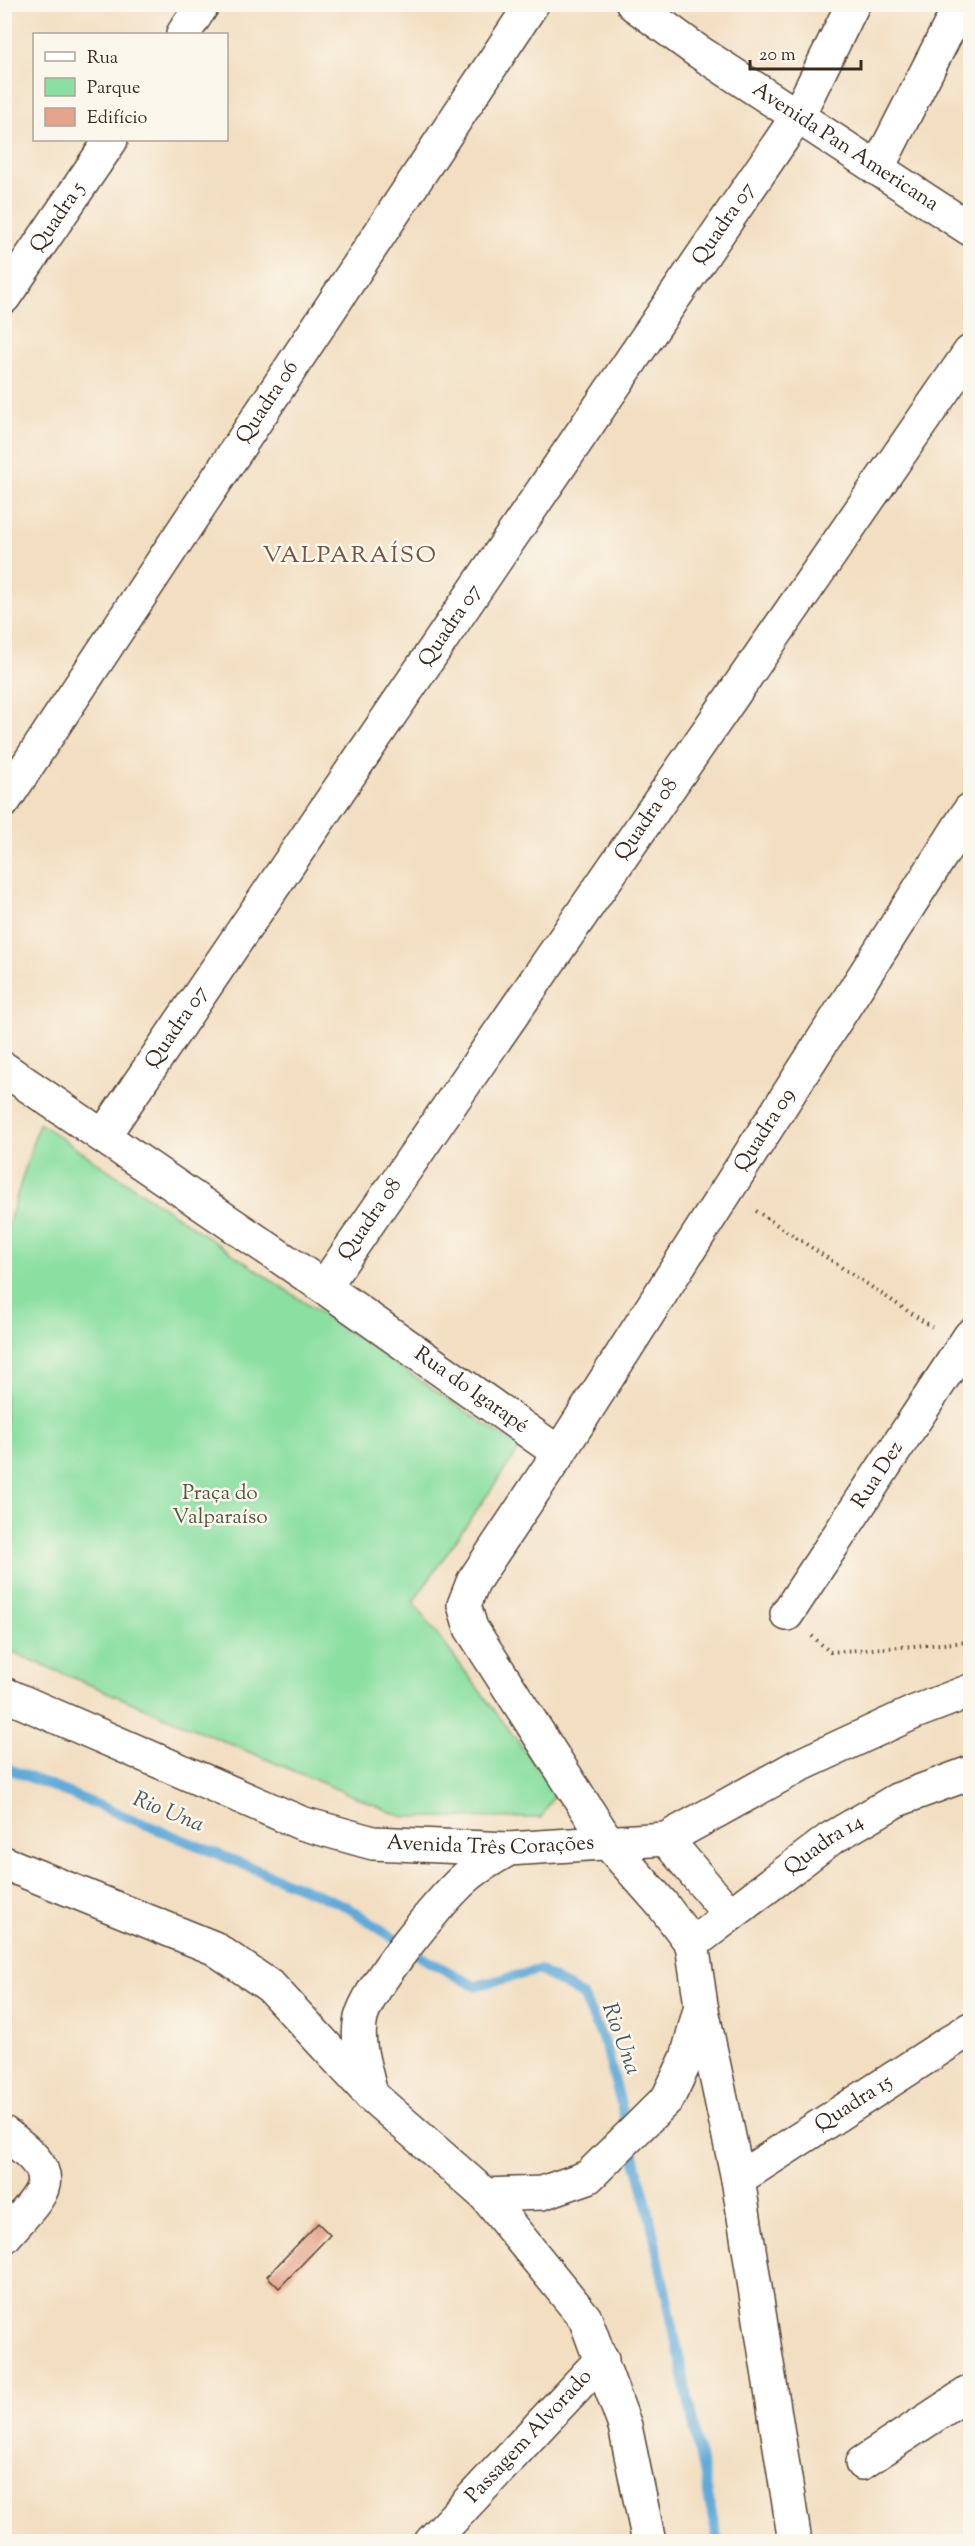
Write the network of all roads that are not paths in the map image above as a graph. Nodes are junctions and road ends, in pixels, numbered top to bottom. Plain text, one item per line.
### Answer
1 (203, 4) edge
2 (532, 4) edge
3 (633, 4) edge
4 (853, 4) edge
5 (962, 4) edge
6 (184, 33) edge
7 (797, 117) junction
8 (110, 141) edge
9 (877, 169) junction
10 (970, 229) edge
11 (4, 297) edge
12 (970, 352) edge
13 (4, 801) edge
14 (970, 810) edge
15 (6, 1069) edge
16 (104, 1135) junction
17 (324, 1287) junction
18 (967, 1342) edge
19 (560, 1454) junction
20 (787, 1614) road end
21 (970, 1691) edge
22 (4, 1694) edge
23 (970, 1773) edge
24 (666, 1839) junction
25 (609, 1844) junction
26 (508, 1849) junction
27 (4, 1863) edge
28 (730, 1915) junction
29 (692, 1944) junction
30 (701, 2005) junction
31 (970, 2029) edge
32 (371, 2095) junction
33 (4, 2133) edge
34 (738, 2179) junction
35 (485, 2195) junction
36 (4, 2237) edge
37 (602, 2359) junction
38 (970, 2392) edge
39 (862, 2463) dead end
40 (431, 2541) edge
41 (649, 2541) edge
42 (795, 2541) edge

1 - 6 street
2 - 13 street, Quadra 06
3 - 7 street, Avenida Pan Americana
4 - 7 street, Quadra 07
5 - 9 street
7 - 9 street, Avenida Pan Americana
7 - 16 street, Quadra 07
8 - 11 street, Quadra 5
9 - 10 street, Avenida Pan Americana
12 - 17 street, Quadra 08
14 - 19 street, Quadra 09
15 - 16 street, Rua do Igarapé
16 - 17 street, Rua do Igarapé
17 - 19 street, Rua do Igarapé
18 - 20 street, Rua Dez
19 - 25 street
21 - 24 street, Avenida Três Corações
22 - 26 street, Avenida Três Corações
23 - 28 street, Quadra 14
24 - 25 street, Avenida Três Corações
24 - 28 street
25 - 26 street, Avenida Três Corações
25 - 29 street
26 - 32 street
27 - 32 street
28 - 29 street, Quadra 14
29 - 30 street
30 - 34 street
30 - 35 street
31 - 34 street, Quadra 15
32 - 35 street
33 - 36 street
34 - 42 street
35 - 37 street
37 - 40 street, Passagem Alvorado
37 - 41 street
38 - 39 street

